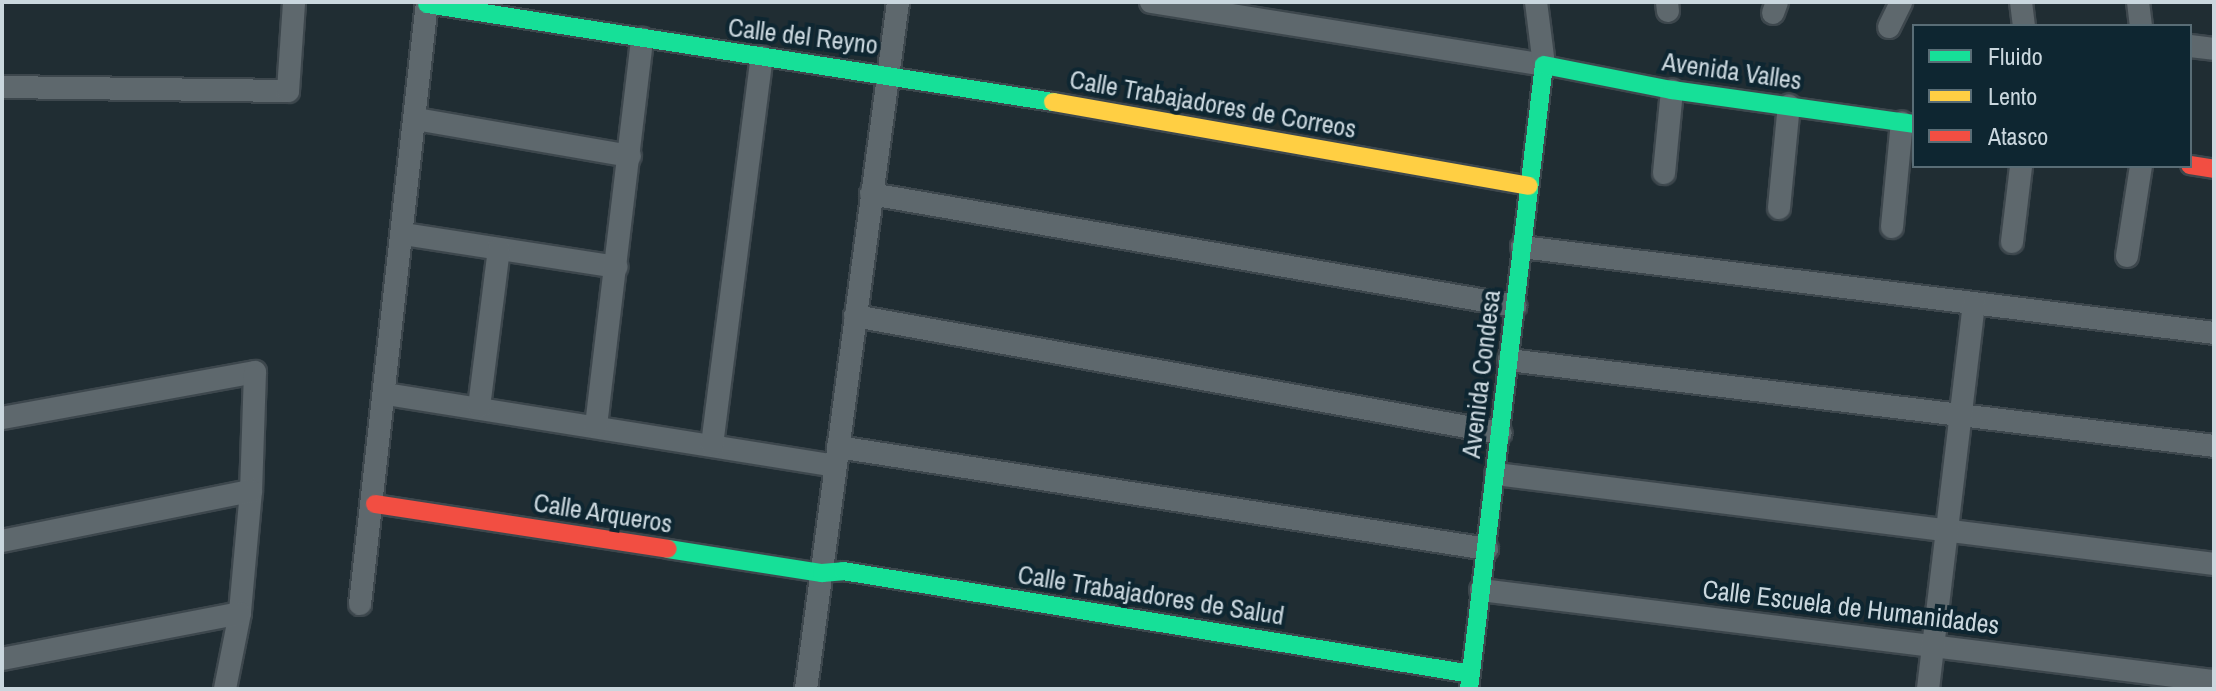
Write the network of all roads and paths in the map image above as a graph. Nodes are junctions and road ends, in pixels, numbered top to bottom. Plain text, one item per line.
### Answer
1 (294, 2) edge
2 (898, 2) edge
3 (1151, 2) edge
4 (1536, 2) edge
5 (1901, 2) edge
6 (2021, 2) edge
7 (2138, 2) edge
8 (427, 3) edge
9 (1249, 10) edge
10 (2024, 24) edge
11 (2141, 24) edge
12 (1889, 27) dead end
13 (642, 39) junction
14 (2192, 46) edge
15 (2214, 49) edge
16 (762, 57) junction
17 (1544, 65) junction
18 (888, 73) junction
19 (2, 87) edge
20 (1672, 90) junction
21 (1789, 105) junction
22 (416, 119) junction
23 (1908, 123) edge
24 (630, 156) junction
25 (2192, 165) edge
26 (2021, 168) edge
27 (2141, 168) edge
28 (2214, 169) edge
29 (1664, 173) dead end
30 (1529, 186) junction
31 (871, 194) junction
32 (1779, 208) dead end
33 (1892, 227) dead end
34 (404, 234) junction
35 (2012, 242) dead end
36 (1522, 247) junction
37 (499, 249) junction
38 (2127, 256) dead end
39 (616, 267) junction
40 (1974, 305) junction
41 (1515, 306) junction
42 (855, 316) junction
43 (2214, 333) edge
44 (1509, 360) junction
45 (386, 394) junction
46 (479, 407) junction
47 (1961, 417) junction
48 (2, 418) edge
49 (596, 426) junction
50 (1500, 433) junction
51 (712, 445) junction
52 (2214, 446) edge
53 (836, 456) junction
54 (1496, 474) junction
55 (251, 491) junction
56 (375, 504) junction
57 (1947, 532) junction
58 (2, 541) edge
59 (1487, 549) junction
60 (2214, 564) edge
61 (822, 573) junction
62 (1481, 590) junction
63 (360, 604) dead end
64 (240, 613) junction
65 (1933, 646) junction
66 (2, 659) edge
67 (1470, 681) edge
68 (2214, 681) edge
69 (225, 689) edge
70 (806, 689) edge
71 (1928, 689) edge

1 - 19 street
2 - 18 street
3 - 9 street
4 - 17 street
5 - 12 street
6 - 10 street
7 - 11 street
8 - 13 street, Calle del Reyno
8 - 22 street
9 - 17 street
13 - 16 street, Calle del Reyno
13 - 24 street
14 - 15 street
16 - 18 street, Calle del Reyno
16 - 51 street
17 - 20 street, Avenida Valles
17 - 30 street, Avenida Condesa
18 - 30 street, Calle Trabajadores de Correos
18 - 31 street
20 - 21 street, Avenida Valles
20 - 29 street
21 - 23 street, Avenida Valles
21 - 32 street
22 - 24 street
22 - 34 street
23 - 33 street
24 - 39 street
25 - 28 street
26 - 35 street
27 - 38 street
30 - 36 street, Avenida Condesa
31 - 41 street
31 - 42 street
34 - 37 street
34 - 45 street
36 - 40 street
36 - 41 street, Avenida Condesa
37 - 39 street
37 - 46 street
39 - 49 street
40 - 43 street
40 - 47 street
41 - 44 street, Avenida Condesa
42 - 50 street
42 - 53 street
44 - 47 street
44 - 50 street, Avenida Condesa
45 - 46 street
45 - 56 street
46 - 49 street
47 - 52 street
47 - 57 street
48 - 55 street
49 - 51 street
50 - 54 street, Avenida Condesa
51 - 53 street
53 - 59 street
53 - 61 street
54 - 57 street
54 - 59 street, Avenida Condesa
55 - 58 street
55 - 64 street
56 - 61 street, Calle Arqueros
56 - 63 street
57 - 60 street
57 - 65 street
59 - 62 street, Avenida Condesa
61 - 67 street, Calle Trabajadores de Salud
61 - 70 street
62 - 65 street, Calle Escuela de Humanidades
62 - 67 street, Avenida Condesa
64 - 66 street
64 - 69 street
65 - 68 street, Calle Escuela de Humanidades
65 - 71 street

